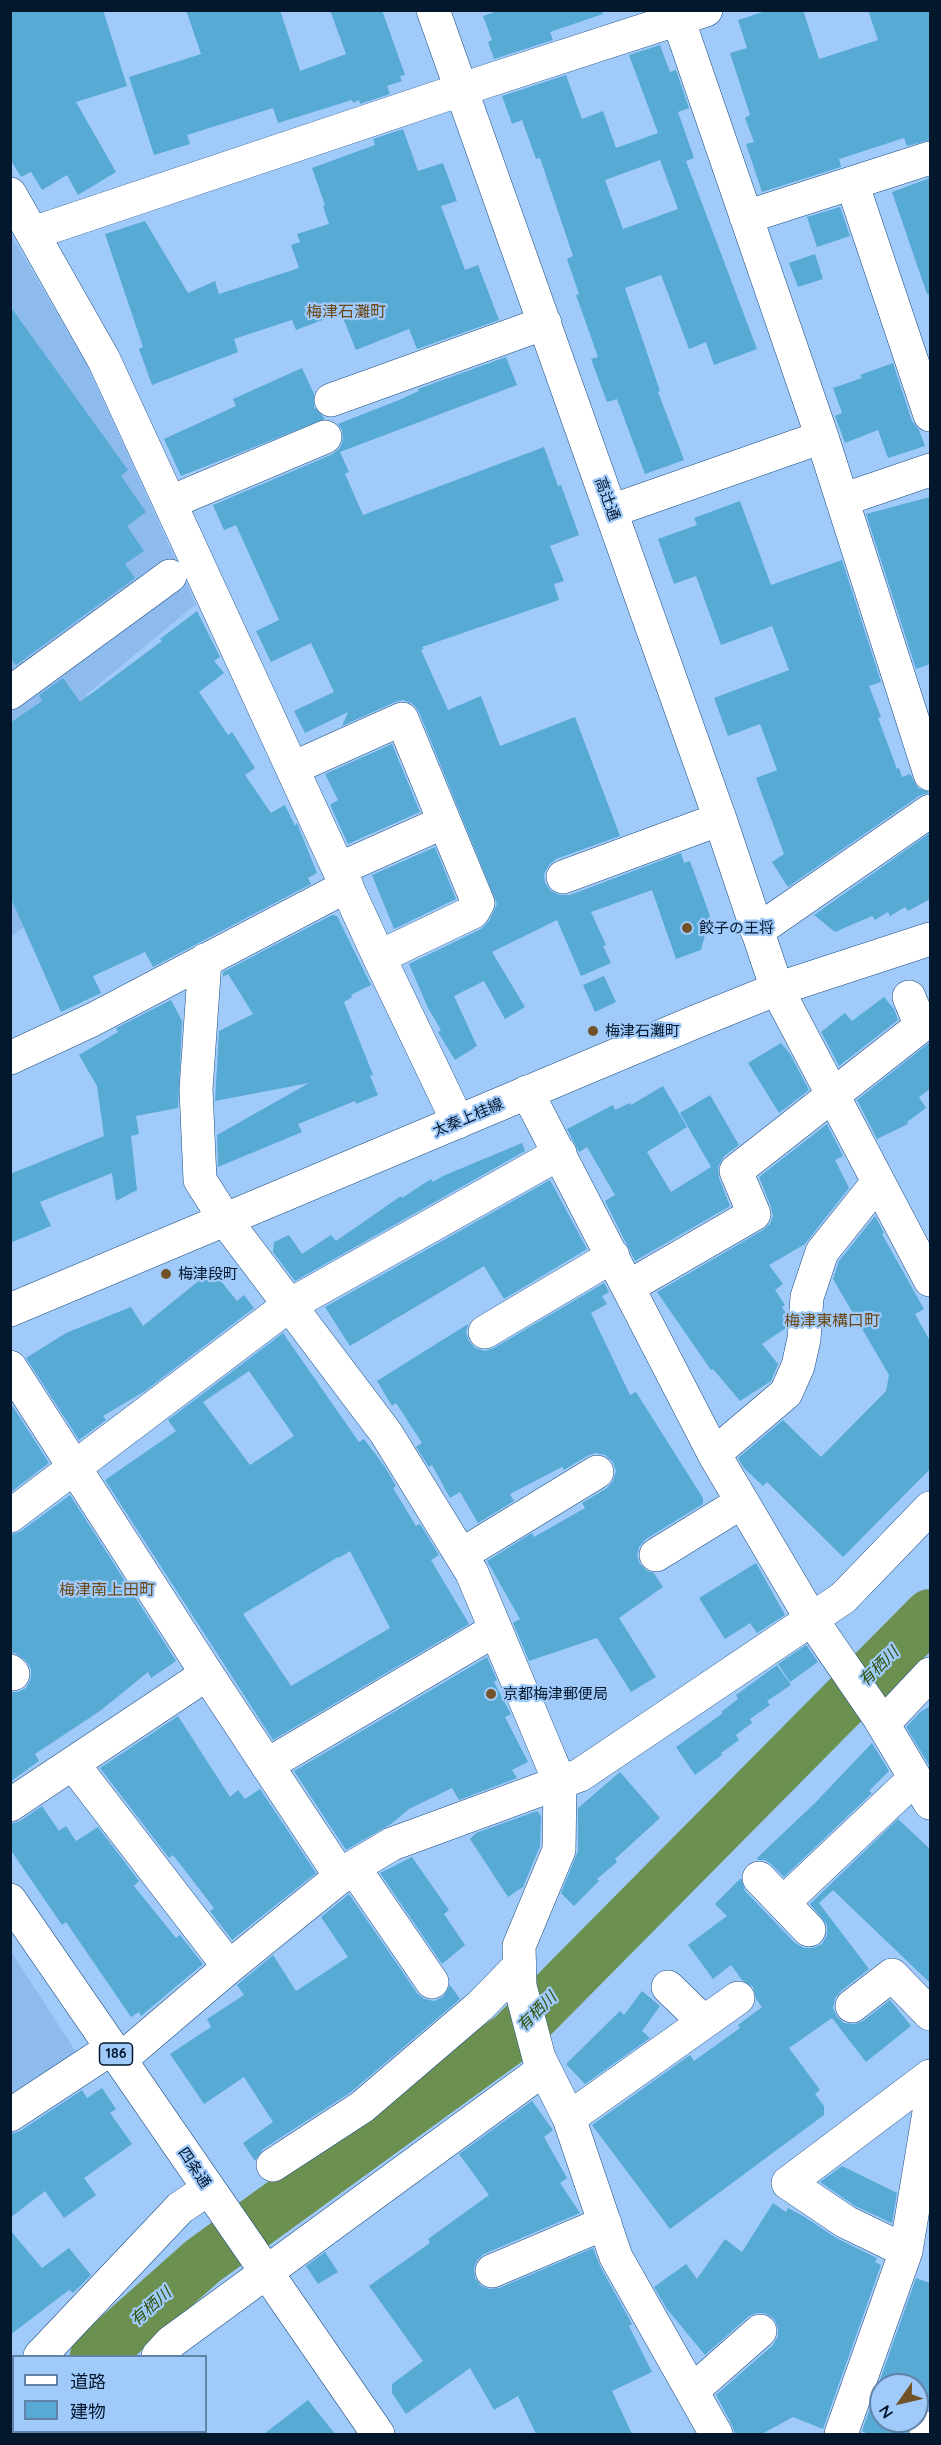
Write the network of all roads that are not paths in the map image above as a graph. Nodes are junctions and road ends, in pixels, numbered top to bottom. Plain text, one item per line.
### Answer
1 (433, 10) edge
2 (686, 14) edge
3 (461, 90) junction
4 (930, 158) edge
5 (852, 183) junction
6 (10, 194) edge
7 (746, 217) junction
8 (33, 232) junction
9 (545, 323) junction
10 (330, 400) dead end
11 (930, 415) edge
12 (324, 437) dead end
13 (822, 437) junction
14 (930, 470) edge
15 (842, 500) junction
16 (171, 502) junction
17 (611, 511) junction
18 (170, 576) dead end
19 (10, 693) edge
20 (293, 768) junction
21 (930, 774) edge
22 (930, 811) edge
23 (720, 819) junction
24 (444, 822) junction
25 (343, 877) junction
26 (563, 877) dead end
27 (757, 931) junction
28 (930, 939) edge
29 (380, 957) junction
30 (205, 960) junction
31 (777, 989) junction
32 (909, 997) dead end
33 (10, 1058) edge
34 (527, 1092) junction
35 (832, 1096) junction
36 (458, 1122) junction
37 (560, 1154) junction
38 (878, 1182) junction
39 (226, 1221) junction
40 (613, 1256) junction
41 (930, 1280) edge
42 (628, 1287) junction
43 (288, 1306) junction
44 (10, 1310) edge
45 (485, 1332) dead end
46 (10, 1367) edge
47 (714, 1454) junction
48 (74, 1467) junction
49 (597, 1472) dead end
50 (742, 1502) junction
51 (930, 1508) edge
52 (10, 1516) edge
53 (461, 1555) junction
54 (656, 1555) dead end
55 (812, 1620) junction
56 (495, 1630) junction
57 (207, 1674) junction
58 (930, 1674) edge
59 (881, 1721) junction
60 (73, 1764) junction
61 (267, 1766) junction
62 (560, 1783) junction
63 (923, 1791) edge
64 (10, 1805) edge
65 (347, 1872) junction
66 (759, 1878) dead end
67 (10, 1900) edge
68 (783, 1903) junction
69 (809, 1930) dead end
70 (229, 1967) junction
71 (520, 1976) junction
72 (432, 1982) dead end
73 (668, 1987) dead end
74 (738, 1998) dead end
75 (852, 2006) dead end
76 (930, 2014) edge
77 (704, 2022) junction
78 (116, 2054) junction
79 (542, 2063) junction
80 (930, 2076) edge
81 (930, 2106) edge
82 (10, 2115) edge
83 (569, 2118) junction
84 (273, 2165) dead end
85 (214, 2198) junction
86 (604, 2223) junction
87 (906, 2251) junction
88 (261, 2266) junction
89 (492, 2271) dead end
90 (760, 2331) dead end
91 (41, 2355) edge
92 (159, 2355) edge
93 (692, 2391) junction
94 (930, 2428) edge
95 (378, 2434) edge
96 (716, 2434) edge
97 (841, 2434) edge
98 (926, 2434) edge

1 - 3 street, 高辻通
2 - 3 street
2 - 7 street
3 - 8 street
3 - 9 street, 高辻通
4 - 5 street
5 - 7 street
5 - 11 street
6 - 8 street
7 - 13 street
8 - 16 street
9 - 10 street
9 - 17 street, 高辻通
12 - 16 street
13 - 15 street
13 - 17 street
14 - 15 street
15 - 21 street
16 - 20 street
17 - 23 street, 高辻通
18 - 19 street
20 - 24 street
20 - 25 street
22 - 27 street
23 - 26 street
23 - 27 street, 高辻通
24 - 25 street
24 - 29 street
25 - 29 street
25 - 30 street
27 - 31 street, 高辻通
28 - 31 street, 太秦上桂線
29 - 36 street
30 - 33 street
30 - 39 street
31 - 34 street, 太秦上桂線
31 - 35 street, 高辻通
32 - 35 street
34 - 36 street, 太秦上桂線
34 - 37 street
35 - 38 street, 高辻通
35 - 42 street
36 - 39 street, 太秦上桂線
37 - 40 street
37 - 43 street
38 - 41 street, 高辻通
38 - 47 street
39 - 43 street
39 - 44 street, 太秦上桂線
40 - 42 street
40 - 45 street
42 - 47 street
43 - 48 street
43 - 53 street
46 - 48 street
47 - 50 street
48 - 52 street
48 - 57 street
49 - 53 street
50 - 54 street
50 - 55 street
51 - 55 street
53 - 56 street
55 - 59 street
55 - 62 street
56 - 61 street
56 - 62 street
57 - 60 street
57 - 61 street
58 - 59 street
59 - 63 street
60 - 64 street
60 - 70 street
61 - 65 street
62 - 65 street
62 - 71 street
63 - 68 street
65 - 70 street
65 - 72 street
66 - 68 street
67 - 78 street, 四条通 / 186
68 - 69 street
70 - 78 street
71 - 79 street
71 - 84 street
73 - 77 street
74 - 77 street
75 - 76 street
77 - 83 street
78 - 82 street
78 - 85 street, 四条通 / 186
79 - 83 street
79 - 88 street
80 - 87 street
81 - 87 street
83 - 86 street
85 - 88 street, 四条通 / 186
85 - 91 street
86 - 89 street
86 - 93 street
87 - 97 street
88 - 92 street
88 - 95 street, 四条通 / 186
90 - 93 street
93 - 96 street
94 - 98 street

